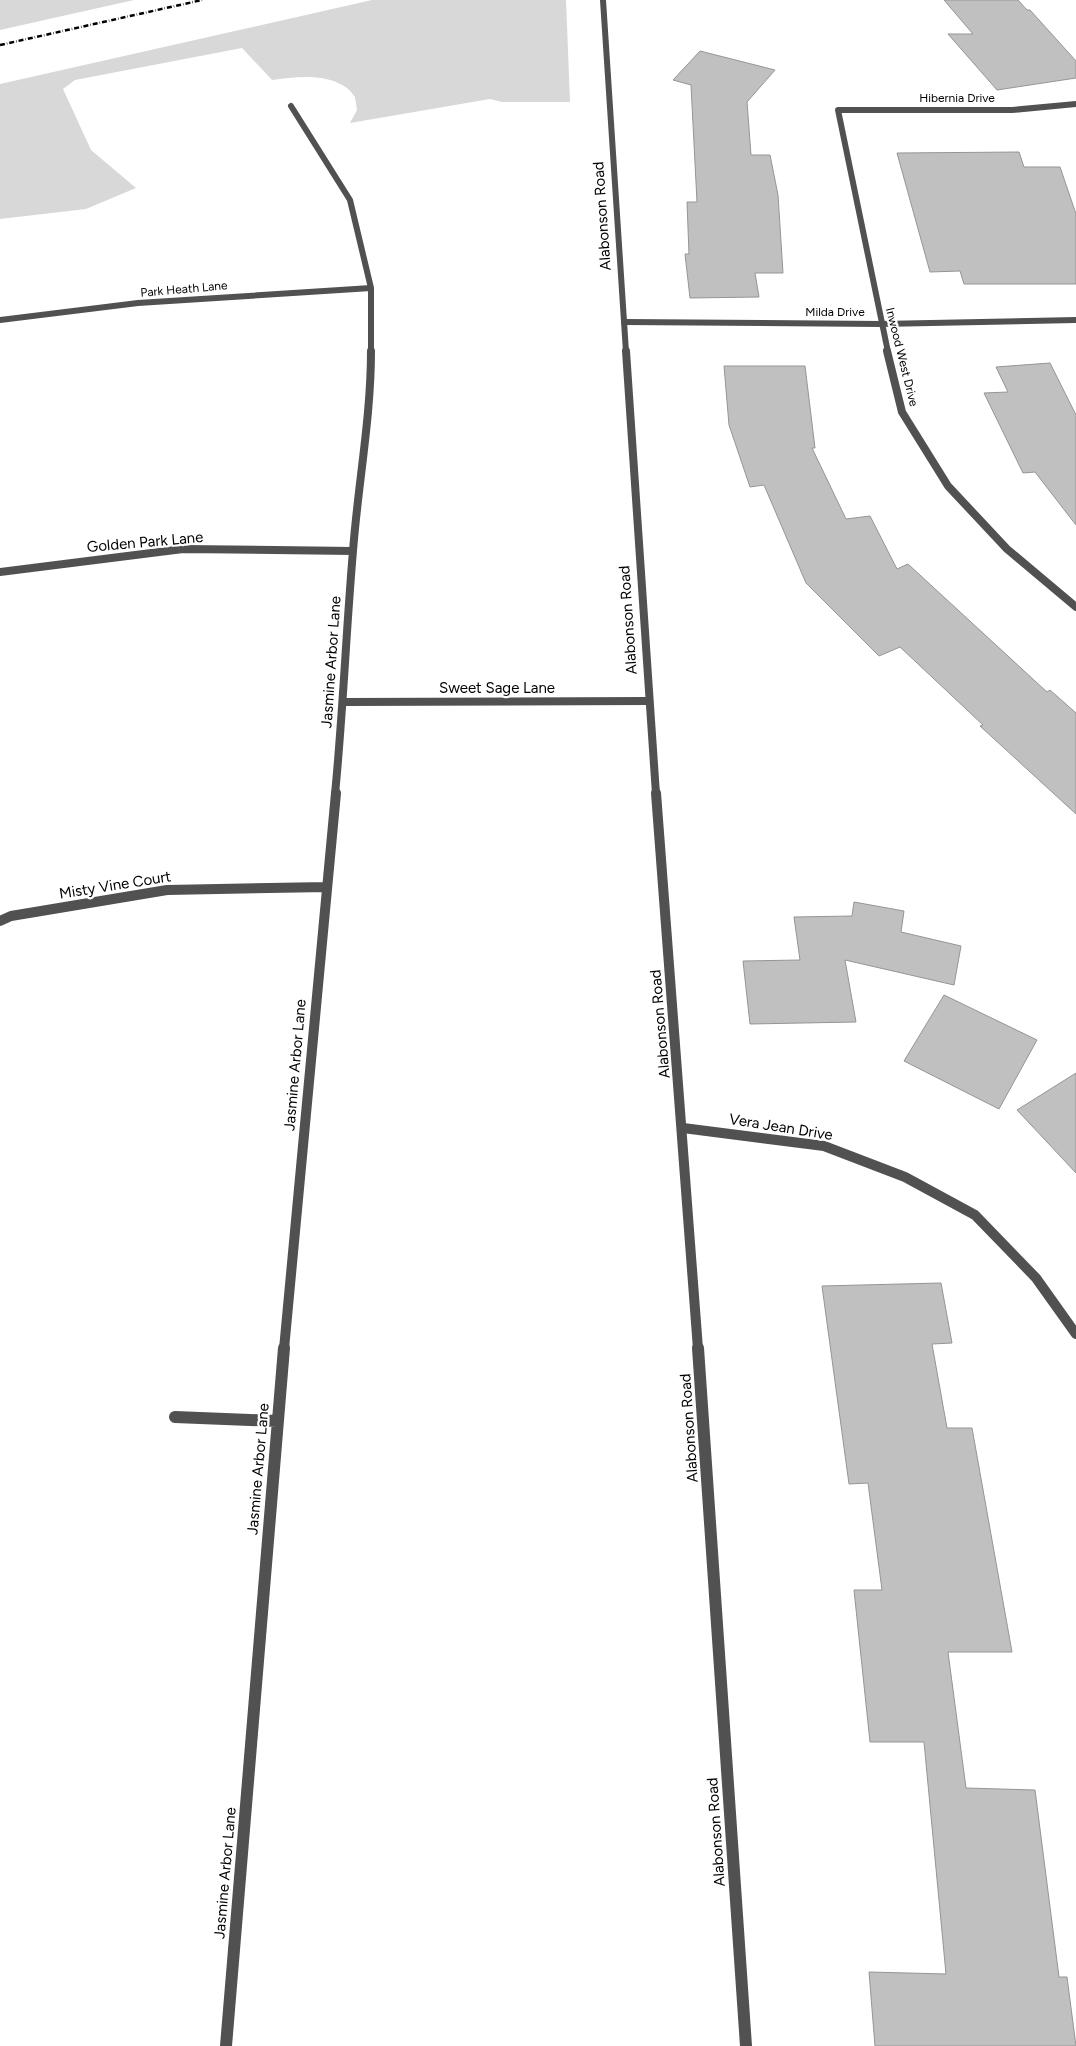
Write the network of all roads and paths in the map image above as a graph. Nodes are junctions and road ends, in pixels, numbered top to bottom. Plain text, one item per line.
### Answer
1 (603, 0) edge
2 (1076, 104) edge
3 (291, 106) dead end
4 (838, 110) joint
5 (371, 288) junction
6 (0, 320) edge
7 (1076, 320) edge
8 (624, 322) junction
9 (881, 324) junction
10 (353, 551) junction
11 (0, 572) edge
12 (1076, 606) edge
13 (649, 701) junction
14 (344, 702) junction
15 (327, 887) junction
16 (0, 921) edge
17 (683, 1128) junction
18 (1076, 1334) edge
19 (175, 1417) dead end
20 (277, 1421) junction
21 (226, 2046) edge
22 (746, 2046) edge

1 - 8 street, Alabonson Road
2 - 4 street, Hibernia Drive
3 - 5 street, Jasmine Arbor Lane
4 - 9 street, Inwood West Drive
5 - 6 street, Park Heath Lane
5 - 10 street, Jasmine Arbor Lane
7 - 9 street, Milda Drive
8 - 9 street, Milda Drive
8 - 13 street, Alabonson Road
9 - 12 street, Inwood West Drive
10 - 11 street, Golden Park Lane
10 - 14 street, Jasmine Arbor Lane
13 - 14 street, Sweet Sage Lane
13 - 17 street, Alabonson Road
14 - 15 street, Jasmine Arbor Lane
15 - 16 street, Misty Vine Court
15 - 20 street, Jasmine Arbor Lane
17 - 18 street, Vera Jean Drive
17 - 22 street, Alabonson Road
19 - 20 street
20 - 21 street, Jasmine Arbor Lane

